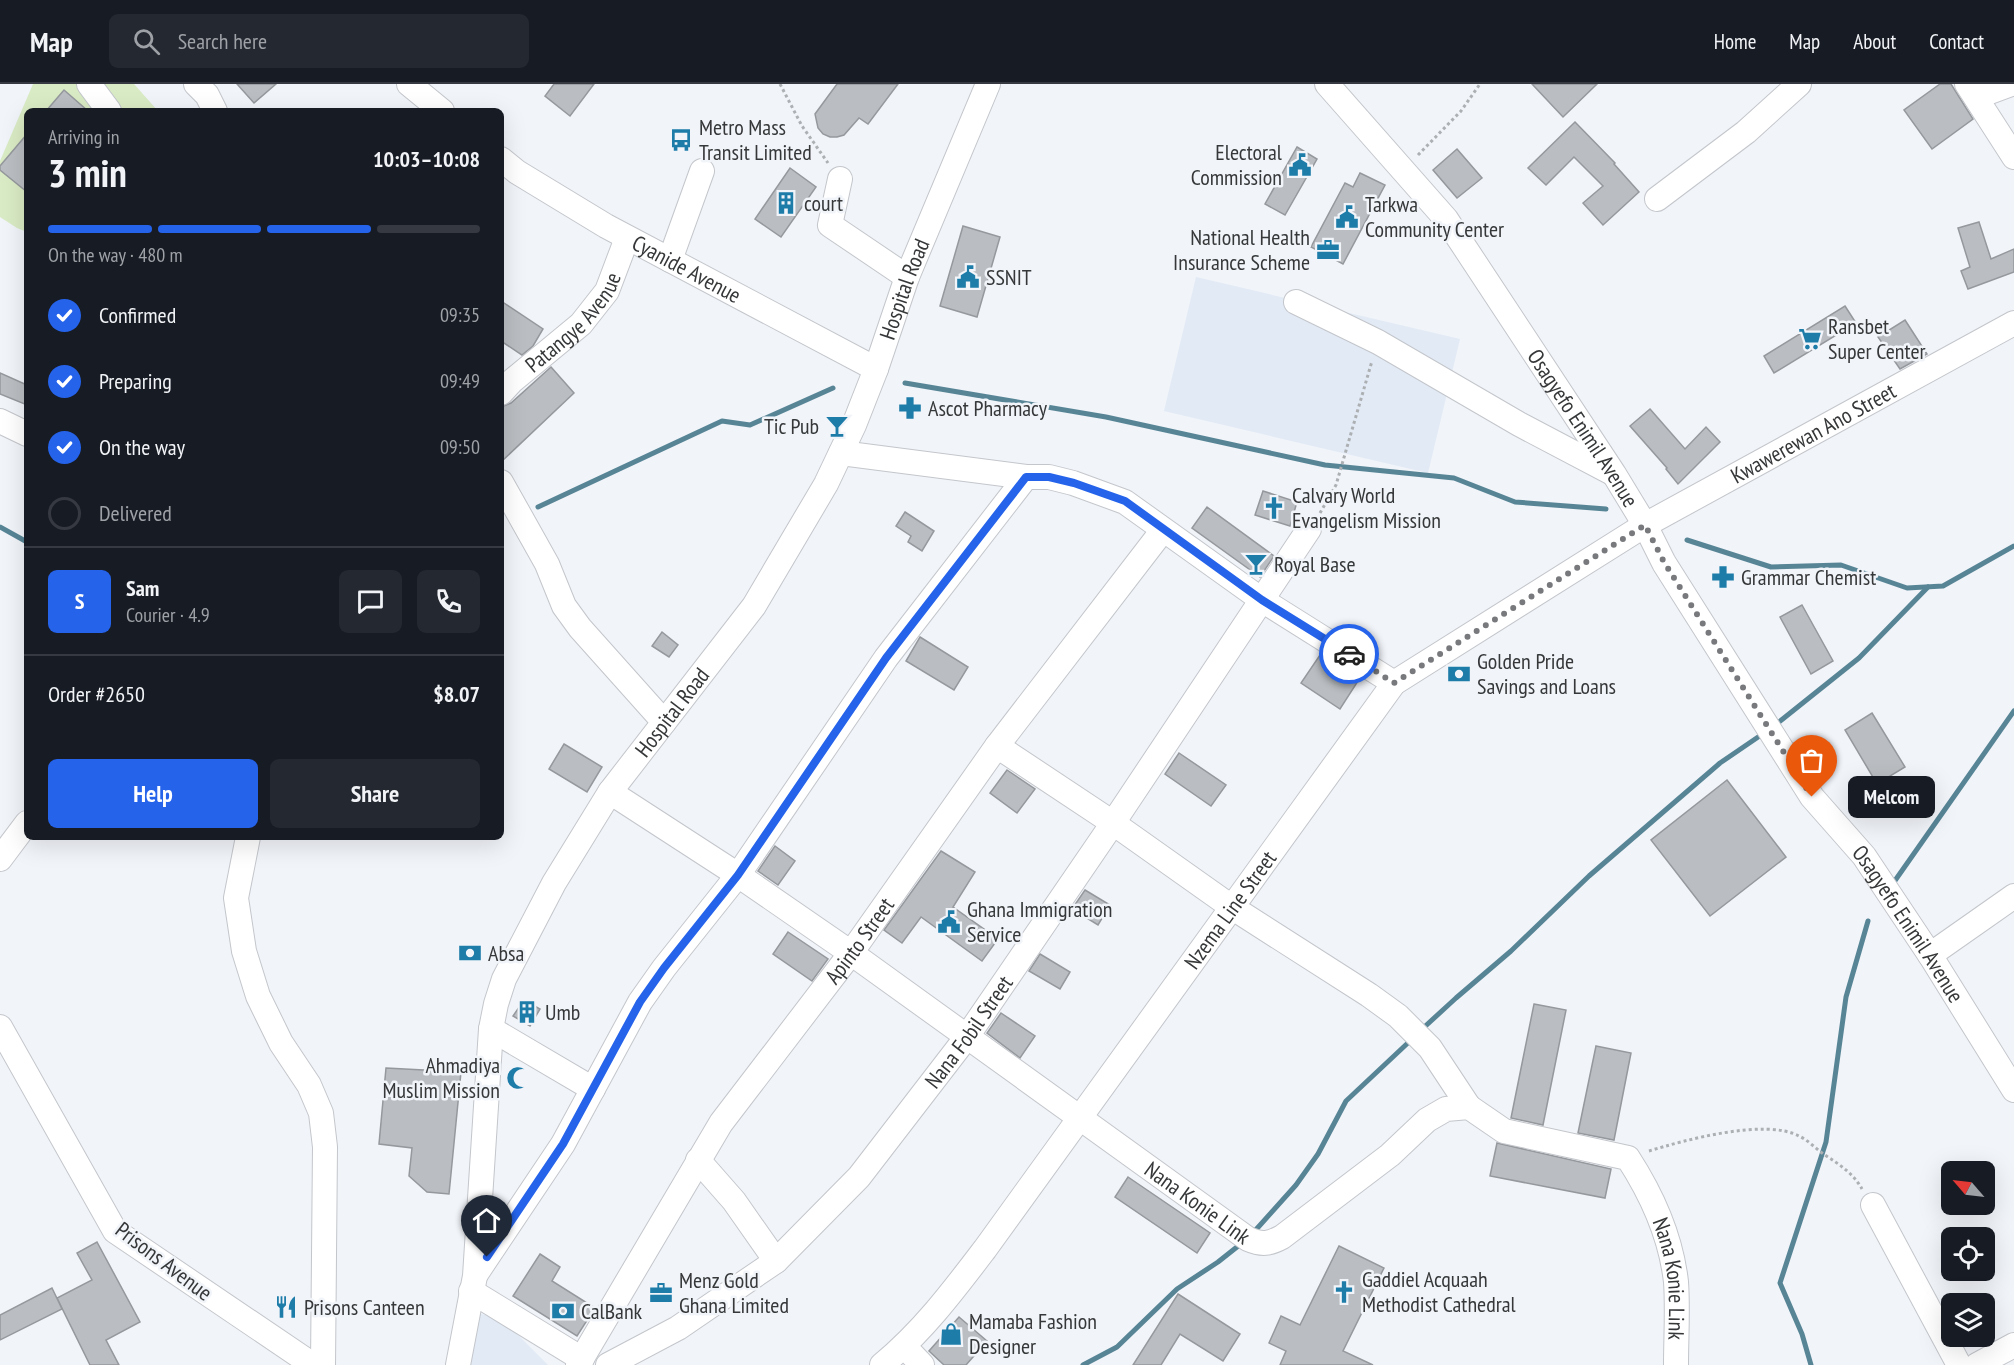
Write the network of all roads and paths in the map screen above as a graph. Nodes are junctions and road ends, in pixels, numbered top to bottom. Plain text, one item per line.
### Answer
1 (89, 84) edge
2 (196, 84) edge
3 (409, 84) edge
4 (780, 84) edge
5 (988, 84) edge
6 (1327, 84) edge
7 (1480, 84) edge
8 (1799, 84) edge
9 (2011, 84) edge
10 (1972, 91) edge
11 (107, 108) edge
12 (214, 108) edge
13 (438, 108) edge
14 (2014, 157) edge
15 (504, 162) edge
16 (1403, 170) junction
17 (702, 171) dead end
18 (840, 179) joint
19 (1658, 199) dead end
20 (627, 237) junction
21 (670, 260) junction
22 (907, 277) junction
23 (1296, 302) dead end
24 (2014, 322) edge
25 (1378, 342) junction
26 (876, 369) junction
27 (504, 390) edge
28 (0, 421) edge
29 (24, 433) edge
30 (841, 453) junction
31 (1614, 474) junction
32 (1026, 477) junction
33 (504, 487) edge
34 (1645, 525) junction
35 (1309, 529) joint
36 (1164, 530) junction
37 (1262, 600) junction
38 (1394, 683) junction
39 (664, 722) junction
40 (997, 746) junction
41 (610, 792) junction
42 (1113, 823) junction
43 (24, 827) edge
44 (247, 840) edge
45 (0, 859) edge
46 (738, 875) junction
47 (2014, 896) edge
48 (1233, 909) junction
49 (850, 953) junction
50 (1930, 955) junction
51 (0, 1027) edge
52 (491, 1029) junction
53 (966, 1038) junction
54 (593, 1089) junction
55 (2014, 1090) edge
56 (1468, 1107) junction
57 (1079, 1119) junction
58 (1628, 1158) junction
59 (698, 1160) junction
60 (1873, 1205) joint
61 (776, 1261) junction
62 (473, 1284) junction
63 (2014, 1345) edge
64 (904, 1346) junction
65 (580, 1362) edge
66 (313, 1365) edge
67 (323, 1365) edge
68 (458, 1365) edge
69 (608, 1365) edge
70 (882, 1365) edge
71 (922, 1365) edge
72 (1676, 1365) edge
73 (1959, 1365) edge
74 (1977, 1365) edge

1 - 11 street
2 - 12 street
3 - 13 street
4 - 18 path
5 - 22 street, Hospital Road
6 - 16 street, Osagyefo Enimil Avenue
7 - 16 path
8 - 19 street
9 - 10 street
10 - 14 street
15 - 20 street, Cyanide Avenue
16 - 31 street, Osagyefo Enimil Avenue
17 - 21 street
18 - 22 street
20 - 21 street, Cyanide Avenue
20 - 27 street, Patangye Avenue
21 - 26 street, Cyanide Avenue
22 - 26 street, Hospital Road
23 - 25 street
24 - 34 street, Kwawerewan Ano Street
25 - 31 street
25 - 35 path
26 - 30 street, Hospital Road
28 - 29 street
30 - 32 street
30 - 39 street, Hospital Road
31 - 34 street, Osagyefo Enimil Avenue
32 - 36 street
32 - 46 street
33 - 39 street
34 - 38 street, Nzema Line Street
34 - 50 street, Osagyefo Enimil Avenue
35 - 37 street, Nana Fobil Street
36 - 37 street
36 - 40 street, Apinto Street
37 - 38 street
37 - 42 street, Nana Fobil Street
38 - 48 street, Nzema Line Street
39 - 41 street, Hospital Road
40 - 42 street
40 - 49 street, Apinto Street
41 - 46 street, Nana Konie Link
41 - 52 street, Hospital Road
42 - 48 street
42 - 53 street, Nana Fobil Street
43 - 45 street
44 - 67 street
46 - 49 street, Nana Konie Link
46 - 54 street
47 - 50 street
48 - 56 street
48 - 57 street, Nzema Line Street
49 - 53 street, Nana Konie Link
49 - 59 street, Apinto Street
50 - 55 street, Osagyefo Enimil Avenue
51 - 66 street, Prisons Avenue
52 - 54 street
52 - 62 street, Hospital Road
53 - 57 street, Nana Konie Link
53 - 61 street, Nana Fobil Street
54 - 62 street
56 - 57 street, Nana Konie Link
56 - 58 street
57 - 64 street, Nzema Line Street
58 - 60 path
58 - 72 street, Nana Konie Link
59 - 61 street
59 - 65 street, Apinto Street
60 - 73 street
61 - 69 street, Nana Fobil Street
62 - 65 street
62 - 68 street, Hospital Road
63 - 74 street
64 - 70 street, Nzema Line Street
64 - 71 street

